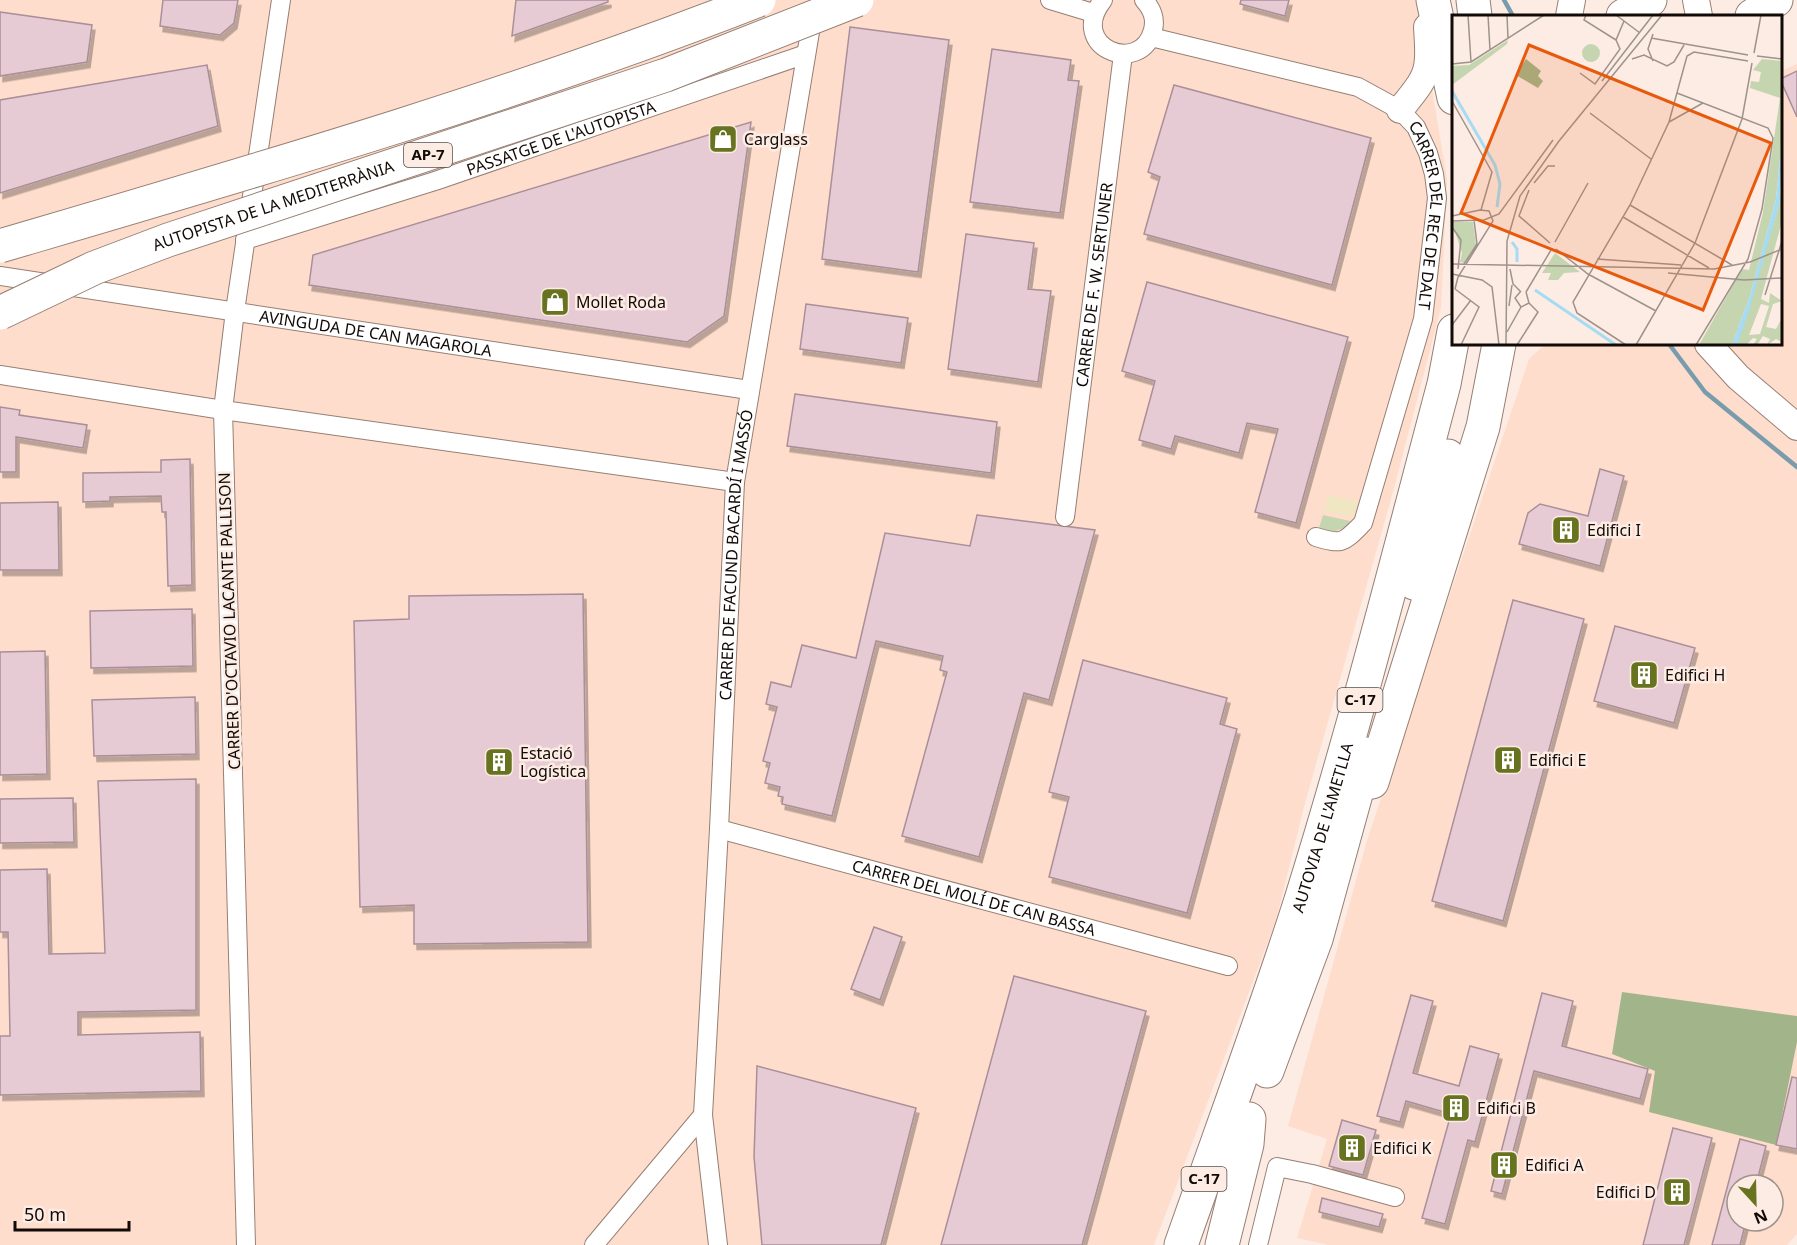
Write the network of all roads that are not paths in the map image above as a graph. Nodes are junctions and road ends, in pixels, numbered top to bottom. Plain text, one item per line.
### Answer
1 (281, 0) edge
2 (759, 0) edge
3 (815, 0) edge
4 (857, 0) edge
5 (1050, 0) edge
6 (1144, 0) edge
7 (1423, 0) edge
8 (1433, 0) edge
9 (1448, 0) edge
10 (1473, 0) edge
11 (1572, 0) edge
12 (1650, 0) edge
13 (1696, 0) edge
14 (1776, 0) edge
15 (1098, 6) edge
16 (1475, 15) edge
17 (1569, 15) edge
18 (1625, 15) edge
19 (1698, 15) edge
20 (1754, 15) edge
21 (1452, 17) edge
22 (1151, 37) junction
23 (806, 54) junction
24 (1123, 54) junction
25 (1452, 89) edge
26 (1400, 110) junction
27 (245, 240) junction
28 (0, 246) edge
29 (0, 276) edge
30 (235, 311) junction
31 (0, 313) edge
32 (1452, 342) edge
33 (1474, 345) edge
34 (1499, 345) edge
35 (1518, 345) edge
36 (1709, 345) edge
37 (0, 375) edge
38 (749, 390) junction
39 (223, 410) junction
40 (1797, 427) edge
41 (1469, 475) junction
42 (735, 482) junction
43 (1065, 516) dead end
44 (1316, 537) dead end
45 (719, 829) junction
46 (1316, 939) junction
47 (1228, 966) dead end
48 (703, 1115) junction
49 (1238, 1116) junction
50 (1395, 1197) dead end
51 (246, 1245) edge
52 (594, 1245) edge
53 (718, 1245) edge
54 (1166, 1245) edge
55 (1181, 1245) edge
56 (1200, 1245) edge
57 (1222, 1245) edge
58 (1258, 1245) edge

1 - 27 street, CARRER D'OCTAVIO LACANTE PALLISON
2 - 28 highway, AP-7, bridge
3 - 23 street, CARRER DE FACUND BACARDÍ I MASSÓ
4 - 31 highway, AUTOPISTA DE LA MEDITERRÀNIA / AP-7, bridge
5 - 15 street
6 - 22 street
7 - 26 street
8 - 25 highway
9 - 21 highway
10 - 16 highway
11 - 17 street
12 - 18 highway
13 - 19 street
14 - 20 highway
15 - 24 street
22 - 24 street
22 - 26 street, CARRER DEL REC DE DALT
23 - 27 street, PASSATGE DE L'AUTOPISTA
23 - 38 street, CARRER DE FACUND BACARDÍ I MASSÓ
24 - 43 street, CARRER DE F. W. SERTUNER
26 - 44 street, CARRER DEL REC DE DALT
27 - 30 street, CARRER D'OCTAVIO LACANTE PALLISON
29 - 30 street, AVINGUDA DE CAN MAGAROLA
30 - 38 street, AVINGUDA DE CAN MAGAROLA
30 - 39 street, CARRER D'OCTAVIO LACANTE PALLISON
32 - 49 highway, AUTOVIA DE L'AMETLLA / C-17
33 - 46 highway, AUTOVIA DE L'AMETLLA / C-17
34 - 41 highway
35 - 41 highway
36 - 40 street
37 - 39 street
38 - 42 street, CARRER DE FACUND BACARDÍ I MASSÓ
39 - 42 street
39 - 51 street, CARRER D'OCTAVIO LACANTE PALLISON
41 - 46 highway
42 - 45 street, CARRER DE FACUND BACARDÍ I MASSÓ
45 - 47 street, CARRER DEL MOLÍ DE CAN BASSA
45 - 48 street, CARRER DE FACUND BACARDÍ I MASSÓ
46 - 49 highway, AUTOVIA DE L'AMETLLA / C-17
48 - 52 street
48 - 53 street, CARRER DE FACUND BACARDÍ I MASSÓ
49 - 54 highway
49 - 55 highway, AUTOVIA DE L'AMETLLA / C-17
49 - 56 highway, AUTOVIA DE L'AMETLLA / C-17
49 - 57 highway
50 - 58 street

